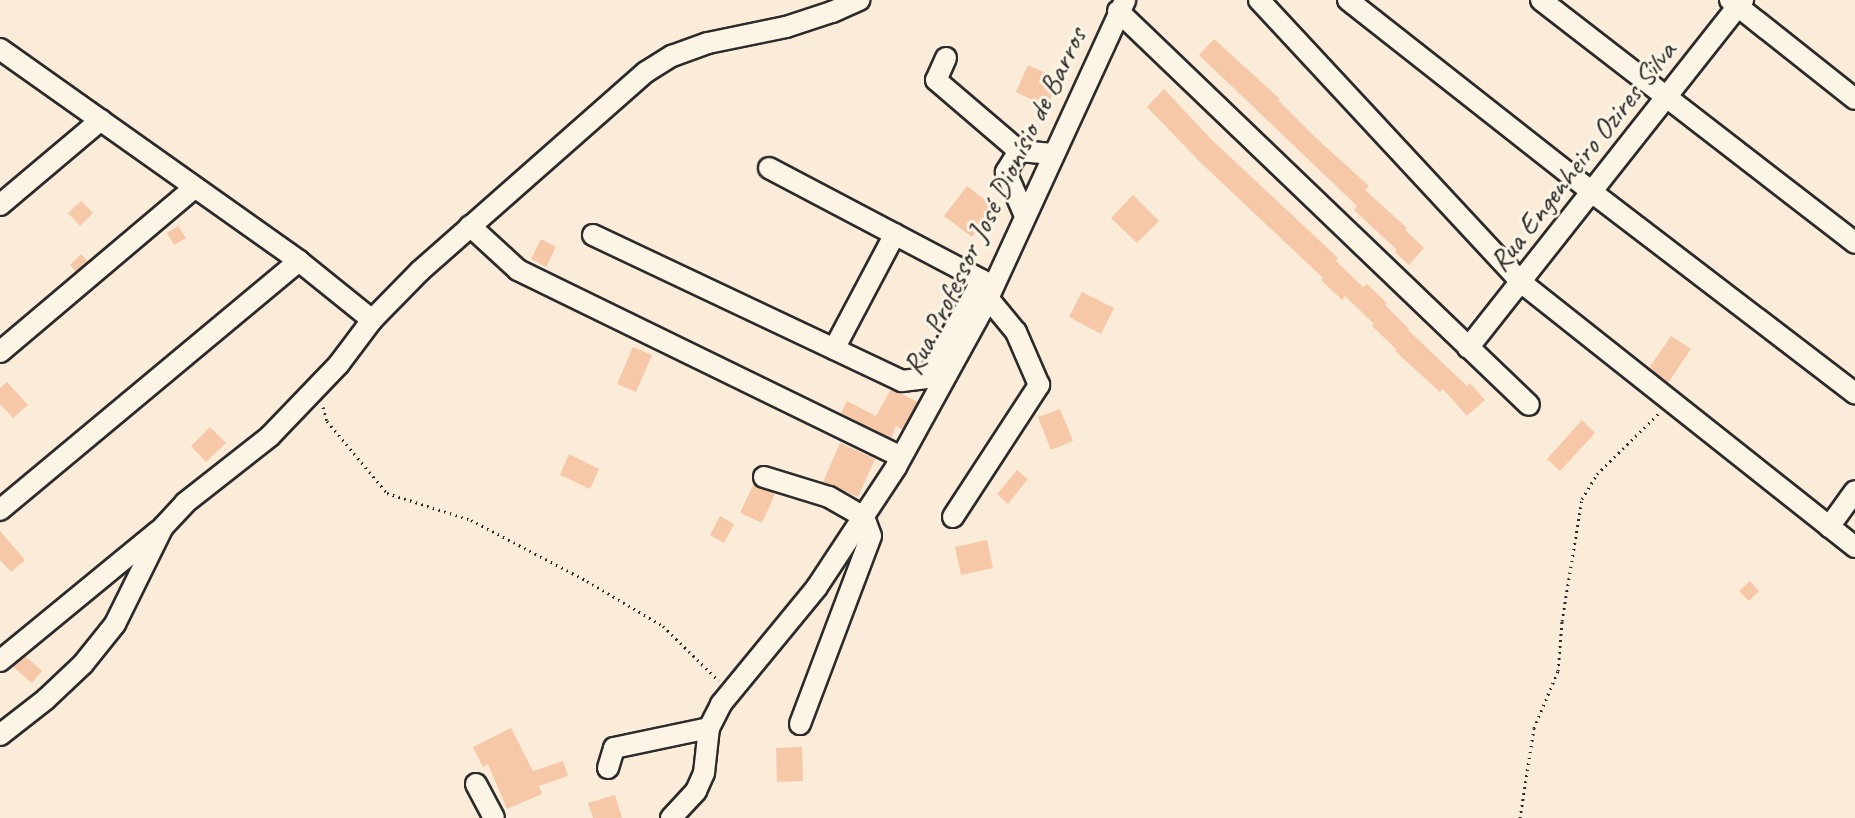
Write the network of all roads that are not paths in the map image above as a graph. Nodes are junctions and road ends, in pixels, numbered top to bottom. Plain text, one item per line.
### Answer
1 (859, 0) edge
2 (1258, 0) edge
3 (1348, 0) edge
4 (1541, 0) edge
5 (1737, 2) edge
6 (836, 4) edge
7 (1122, 6) edge
8 (2, 54) edge
9 (946, 58) dead end
10 (1665, 97) junction
11 (1855, 99) edge
12 (101, 120) junction
13 (1019, 151) junction
14 (1053, 154) junction
15 (769, 168) dead end
16 (195, 187) junction
17 (1593, 193) junction
18 (0, 205) edge
19 (1025, 216) junction
20 (470, 226) junction
21 (895, 234) junction
22 (593, 235) dead end
23 (1855, 243) edge
24 (299, 261) junction
25 (1522, 282) junction
26 (988, 288) junction
27 (372, 320) junction
28 (1468, 348) junction
29 (834, 349) junction
30 (0, 352) edge
31 (1855, 393) edge
32 (1529, 405) dead end
33 (902, 457) junction
34 (764, 477) dead end
35 (1855, 491) edge
36 (0, 510) edge
37 (864, 517) junction
38 (953, 517) dead end
39 (163, 527) junction
40 (1829, 527) junction
41 (1855, 547) edge
42 (0, 661) edge
43 (800, 724) dead end
44 (709, 728) junction
45 (0, 735) edge
46 (608, 768) dead end
47 (476, 784) dead end
48 (494, 818) edge
49 (671, 818) edge

1 - 6 street
2 - 25 street
3 - 17 street
4 - 10 street
5 - 10 street, Rua Engenheiro Ozires Silva
5 - 11 street
6 - 20 street
7 - 14 street, Rua Professor José Dionísio de Barros
7 - 28 street
8 - 12 street
9 - 13 street
10 - 17 street, Rua Engenheiro Ozires Silva
10 - 23 street
12 - 16 street
12 - 18 street
13 - 14 street
13 - 19 street
14 - 19 street, Rua Professor José Dionísio de Barros
15 - 21 street
16 - 24 street
16 - 30 street
17 - 25 street, Rua Engenheiro Ozires Silva
17 - 31 street
19 - 26 street, Rua Professor José Dionísio de Barros
20 - 27 street
20 - 33 street
21 - 26 street
21 - 29 street
22 - 29 street
24 - 27 street
24 - 36 street
25 - 28 street, Rua Engenheiro Ozires Silva
25 - 40 street
26 - 29 street
26 - 33 street, Rua Professor José Dionísio de Barros
26 - 38 street
27 - 39 street
28 - 32 street
33 - 37 street, Rua Professor José Dionísio de Barros
34 - 37 street
35 - 40 street
37 - 43 street
37 - 44 street, Rua Professor José Dionísio de Barros
39 - 42 street
39 - 45 street
40 - 41 street
44 - 46 street
44 - 49 street, Rua Professor José Dionísio de Barros
47 - 48 street

